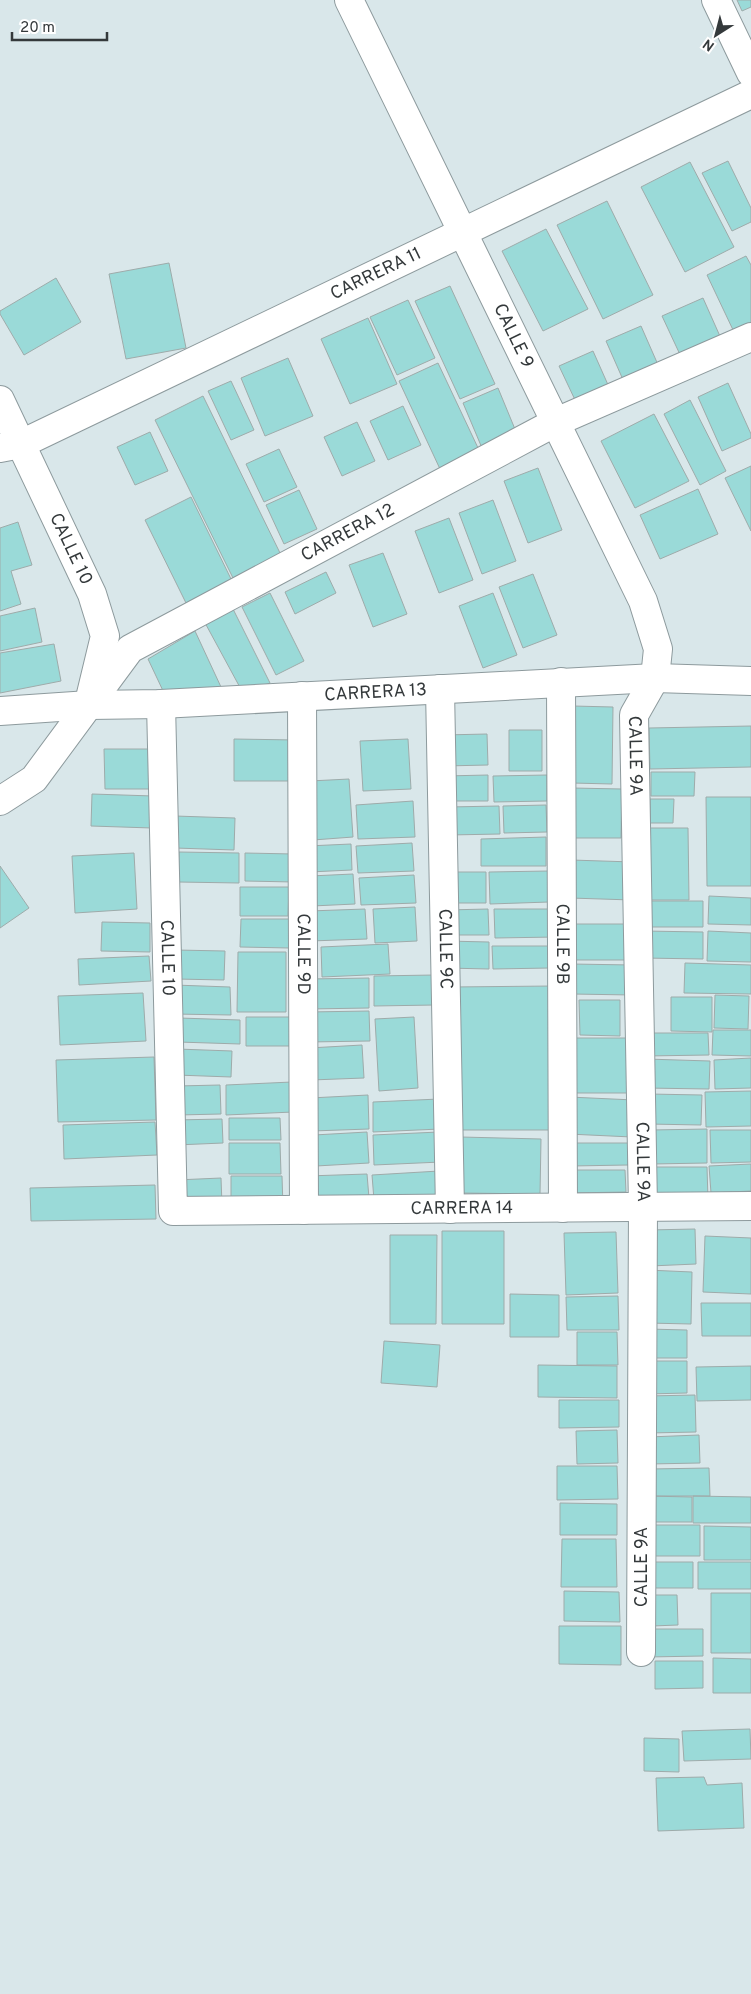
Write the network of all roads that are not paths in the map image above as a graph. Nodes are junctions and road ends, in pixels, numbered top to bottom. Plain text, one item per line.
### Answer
1 (349, 0) edge
2 (716, 0) edge
3 (751, 73) edge
4 (751, 94) edge
5 (463, 233) junction
6 (751, 337) edge
7 (0, 400) edge
8 (556, 422) junction
9 (11, 446) edge
10 (655, 678) junction
11 (751, 681) edge
12 (561, 682) junction
13 (440, 689) junction
14 (302, 696) junction
15 (161, 704) junction
16 (89, 705) junction
17 (0, 711) edge
18 (0, 801) edge
19 (751, 1206) edge
20 (643, 1207) junction
21 (563, 1208) junction
22 (450, 1209) junction
23 (304, 1210) junction
24 (173, 1211) joint
25 (642, 1652) dead end

1 - 5 street, CALLE 9
2 - 3 street
4 - 5 street, CARRERA 11
5 - 8 street, CALLE 9
5 - 9 street, CARRERA 11
6 - 8 street, CARRERA 12
7 - 9 street, CALLE 10
8 - 10 street, CALLE 9
8 - 16 street, CARRERA 12
9 - 16 street, CALLE 10
10 - 11 street, CARRERA 13
10 - 12 street, CARRERA 13
10 - 20 street, CALLE 9A
12 - 13 street, CARRERA 13
12 - 21 street, CALLE 9B
13 - 14 street, CARRERA 13
13 - 22 street, CALLE 9C
14 - 15 street, CARRERA 13
14 - 23 street, CALLE 9D
15 - 16 street, CARRERA 13
15 - 24 street, CALLE 10
16 - 17 street, CARRERA 13
16 - 18 street, CARRERA 12
19 - 20 street, CARRERA 14
20 - 21 street, CARRERA 14
20 - 25 street, CALLE 9A
21 - 22 street, CARRERA 14
22 - 23 street, CARRERA 14
23 - 24 street, CARRERA 14

